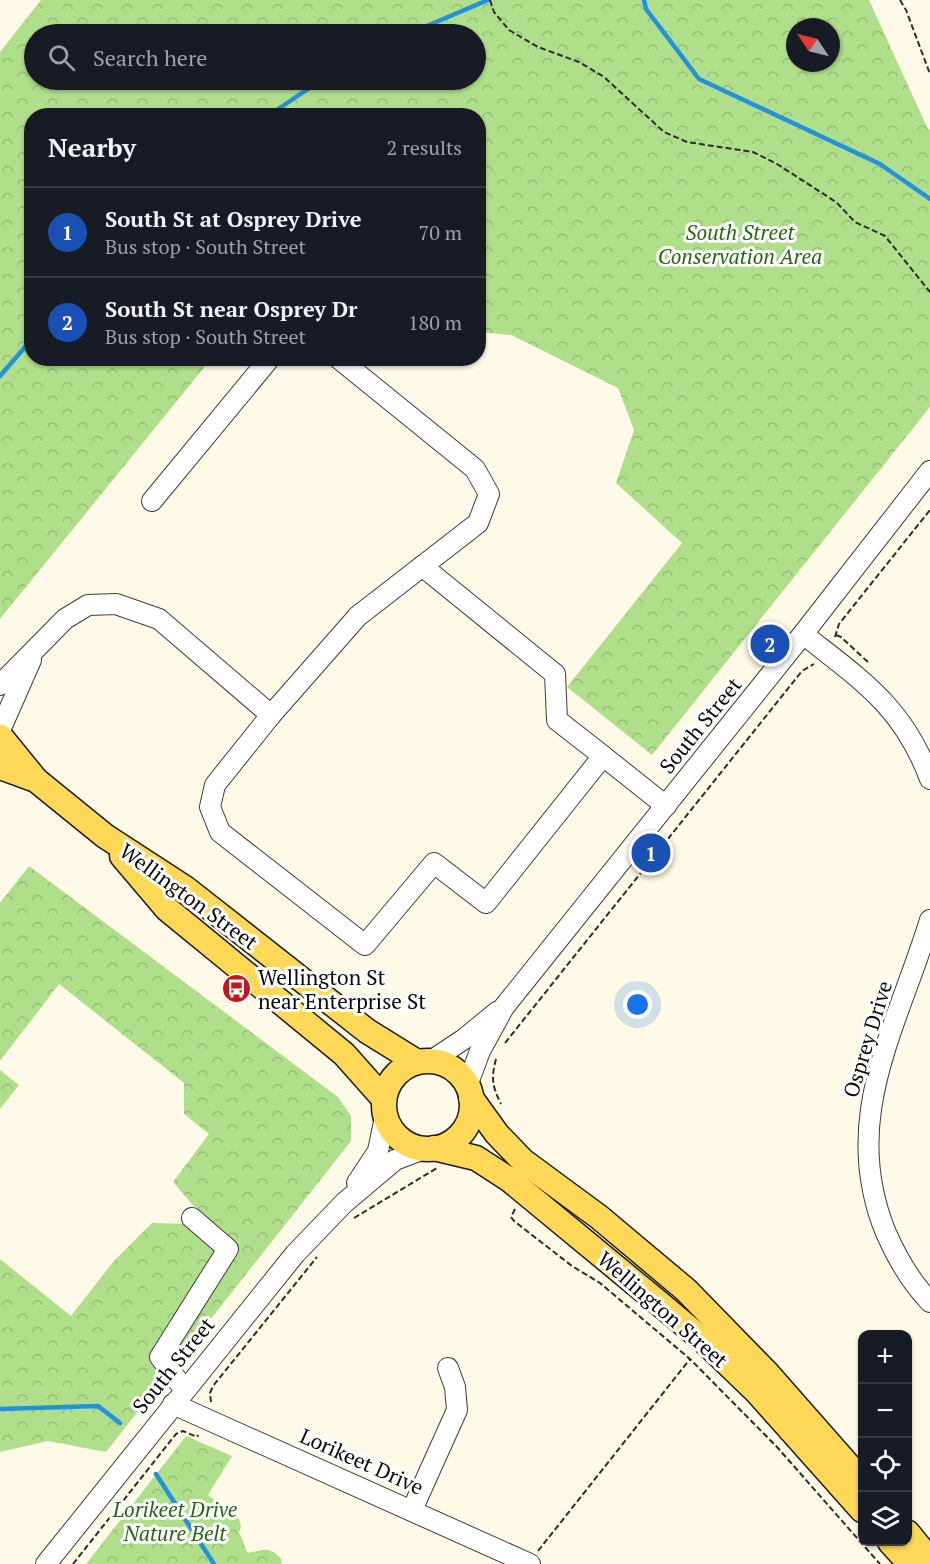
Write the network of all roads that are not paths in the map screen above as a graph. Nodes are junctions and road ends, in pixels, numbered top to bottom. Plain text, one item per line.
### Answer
1 (263, 366) edge
2 (348, 366) edge
3 (930, 471) edge
4 (152, 501) dead end
5 (422, 566) junction
6 (803, 634) junction
7 (35, 649) junction
8 (0, 685) edge
9 (271, 715) junction
10 (0, 733) edge
11 (923, 743) edge
12 (603, 756) junction
13 (0, 767) edge
14 (930, 779) edge
15 (36, 780) junction
16 (666, 806) junction
17 (105, 836) junction
18 (930, 923) edge
19 (504, 1007) junction
20 (424, 1061) junction
21 (469, 1092) junction
22 (384, 1108) junction
23 (432, 1155) junction
24 (348, 1211) junction
25 (192, 1218) dead end
26 (930, 1302) edge
27 (448, 1368) dead end
28 (179, 1396) junction
29 (858, 1476) edge
30 (858, 1506) edge
31 (412, 1510) junction
32 (912, 1538) edge
33 (894, 1546) edge
34 (930, 1560) edge
35 (529, 1563) edge
36 (46, 1564) edge
37 (910, 1564) edge

1 - 4 street
2 - 5 street
3 - 6 street, South Street
5 - 9 street
5 - 12 street
6 - 11 street
6 - 16 street, South Street
7 - 8 street
7 - 9 street
7 - 10 street
9 - 12 street
10 - 15 main road, Wellington Street
11 - 14 street
12 - 16 street
13 - 15 main road, Wellington Street
15 - 17 main road, Wellington Street
16 - 19 street, South Street
17 - 20 main road, Wellington Street
17 - 22 main road, Wellington Street
18 - 26 street, Osprey Drive
19 - 20 street, South Street
19 - 21 street, South Street
20 - 21 main road, Wellington Street
20 - 22 main road
21 - 23 main road
21 - 29 main road, Wellington Street
22 - 23 main road, Wellington Street
22 - 24 street, South Street
23 - 24 street, South Street
23 - 30 main road, Wellington Street
24 - 28 street, South Street
25 - 28 street
27 - 31 street
28 - 31 street, Lorikeet Drive
28 - 36 street, South Street
31 - 35 street, Lorikeet Drive
32 - 34 main road
33 - 37 main road

